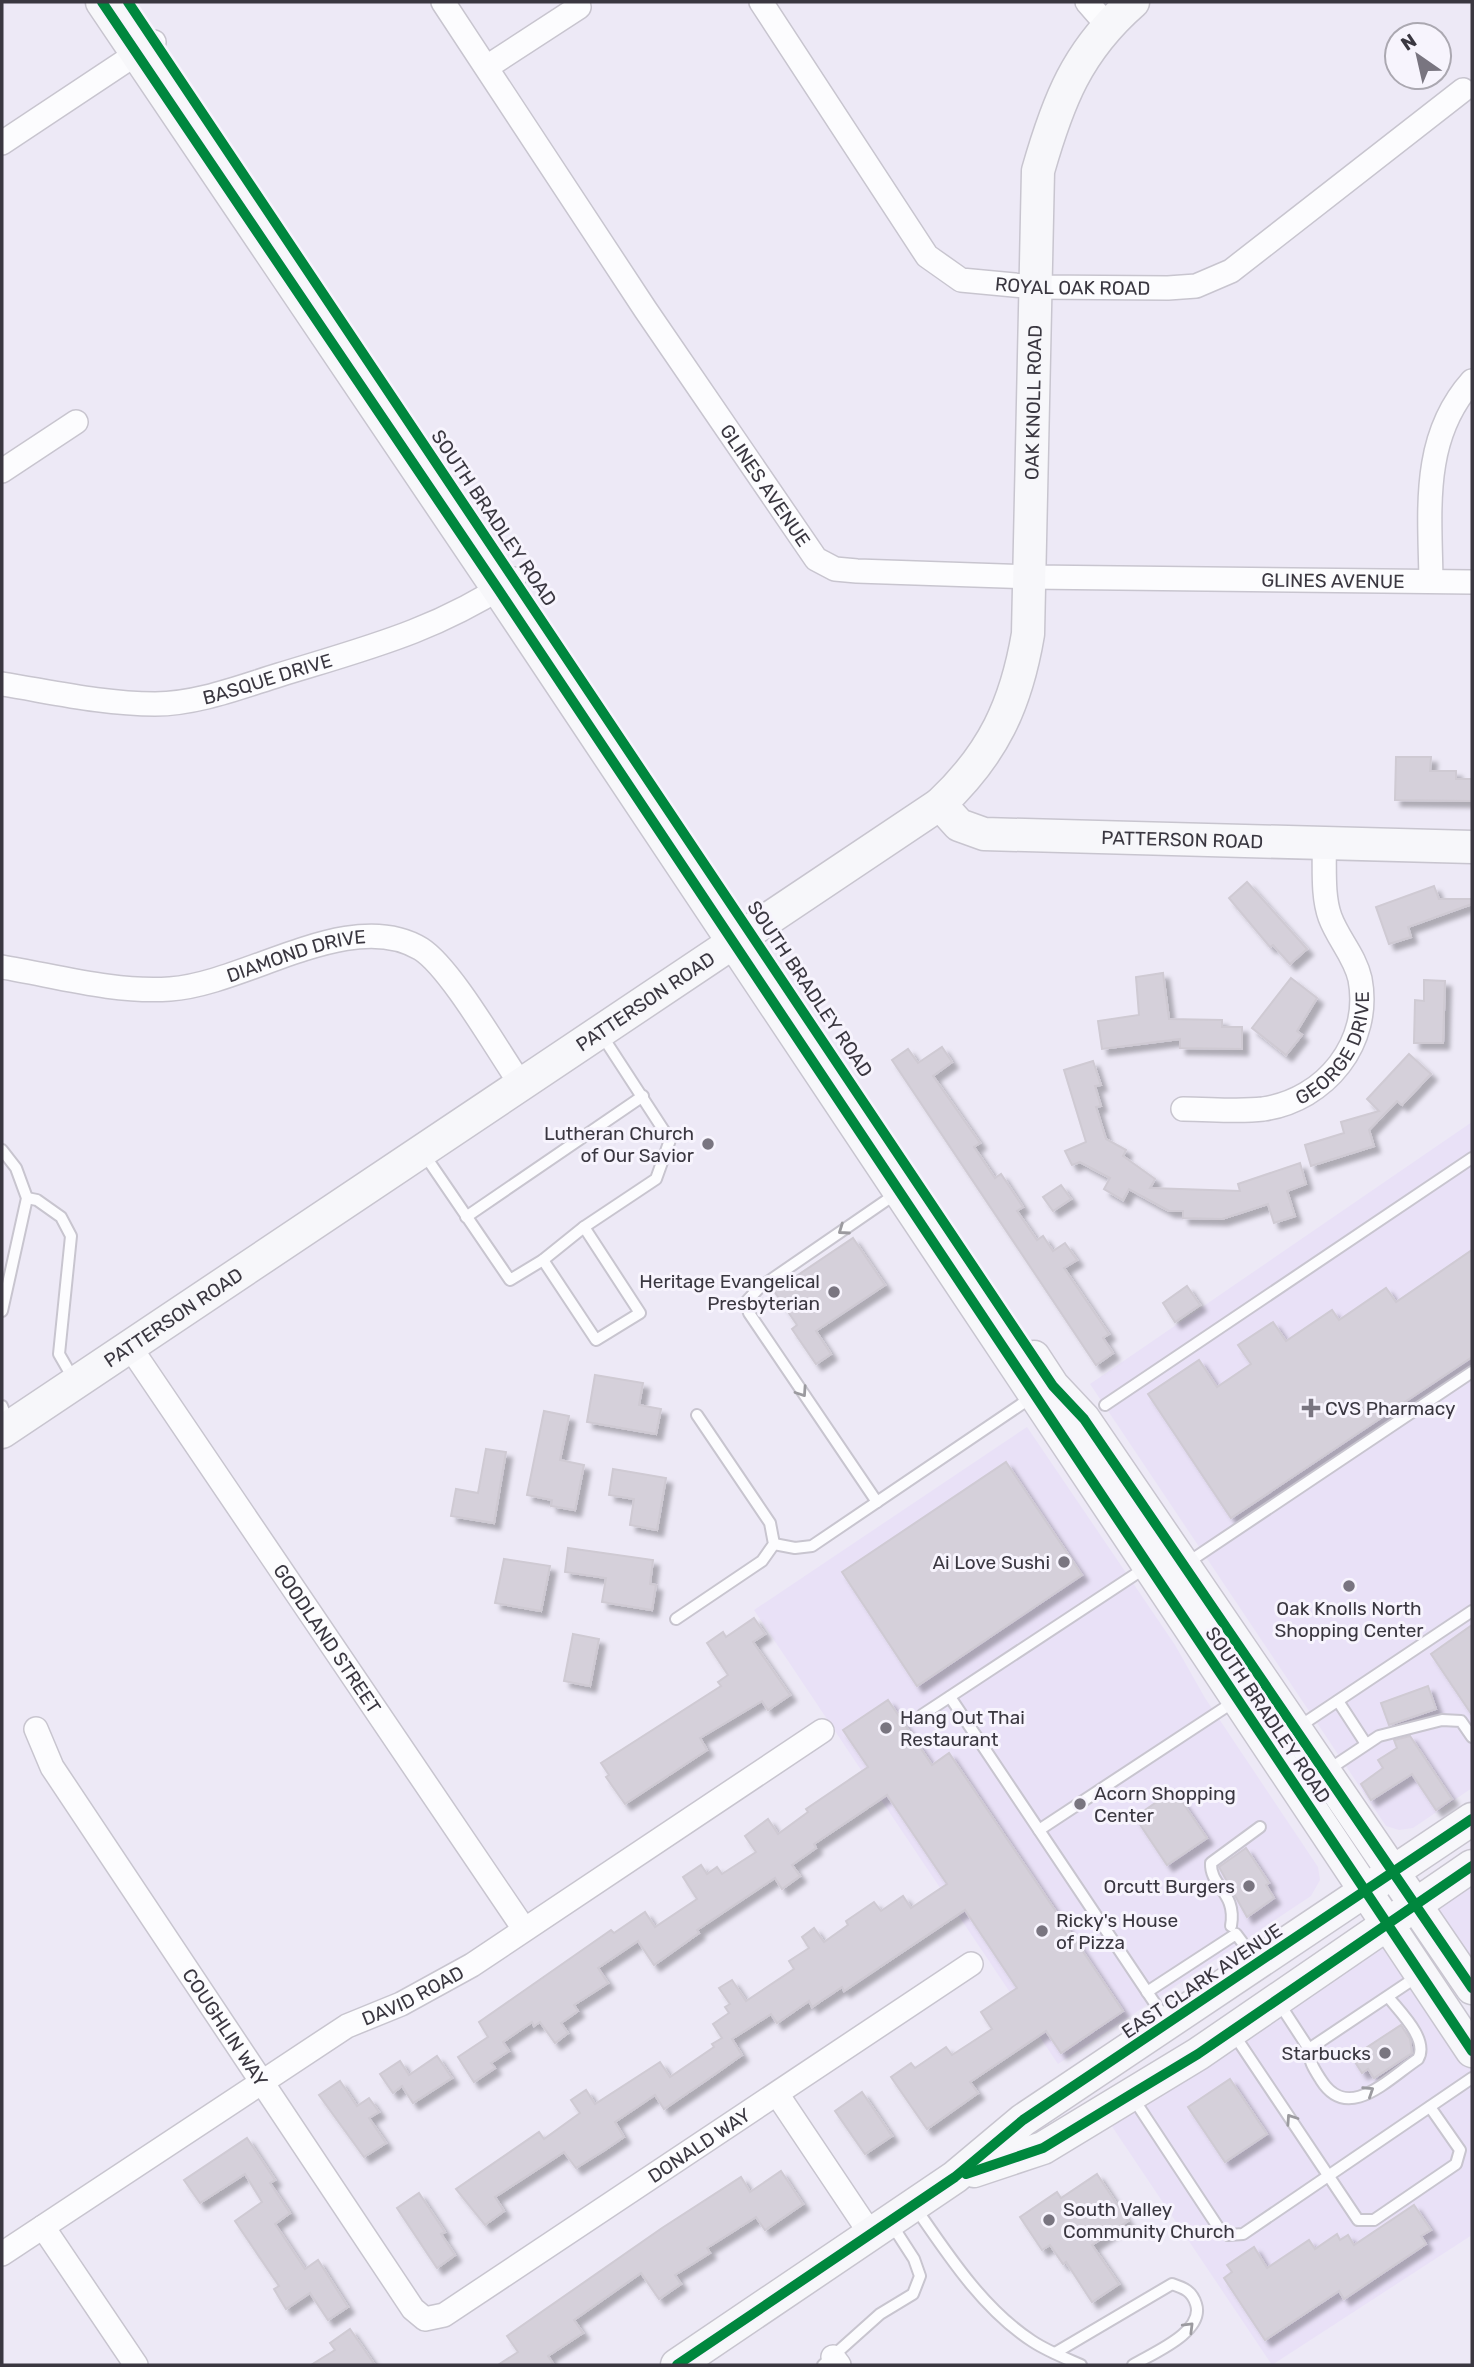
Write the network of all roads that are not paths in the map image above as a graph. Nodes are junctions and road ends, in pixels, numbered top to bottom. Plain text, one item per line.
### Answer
1 (102, 2) edge
2 (128, 2) edge
3 (443, 2) edge
4 (761, 2) edge
5 (1133, 2) edge
6 (579, 7) dead end
7 (1097, 13) edge
8 (145, 47) junction
9 (487, 67) junction
10 (1463, 90) dead end
11 (2, 143) edge
12 (1035, 286) junction
13 (1472, 381) edge
14 (76, 422) dead end
15 (2, 471) edge
16 (1031, 578) junction
17 (1431, 581) junction
18 (1472, 582) edge
19 (506, 584) junction
20 (2, 684) edge
21 (940, 804) junction
22 (1324, 843) junction
23 (1472, 847) edge
24 (743, 938) junction
25 (2, 967) edge
26 (600, 1033) junction
27 (522, 1086) junction
28 (643, 1096) junction
29 (1184, 1109) dead end
30 (2, 1150) edge
31 (423, 1152) junction
32 (1472, 1158) edge
33 (899, 1191) junction
34 (27, 1198) junction
35 (466, 1217) junction
36 (584, 1227) junction
37 (543, 1260) junction
38 (2, 1311) edge
39 (130, 1347) junction
40 (1472, 1371) edge
41 (76, 1383) junction
42 (1044, 1391) junction
43 (1105, 1405) dead end
44 (697, 1415) dead end
45 (4, 1422) edge
46 (1099, 1440) junction
47 (877, 1502) junction
48 (774, 1544) junction
49 (1184, 1565) junction
50 (1148, 1566) junction
51 (1472, 1611) edge
52 (676, 1619) dead end
53 (1252, 1664) junction
54 (950, 1697) junction
55 (1236, 1699) junction
56 (1338, 1701) junction
57 (922, 1715) dead end
58 (1296, 1728) junction
59 (36, 1729) dead end
60 (822, 1731) dead end
61 (1472, 1737) edge
62 (1366, 1744) junction
63 (1326, 1772) junction
64 (1472, 1819) edge
65 (1260, 1827) dead end
66 (1039, 1830) junction
67 (1472, 1866) edge
68 (1394, 1872) junction
69 (1364, 1892) junction
70 (1418, 1905) junction
71 (1231, 1926) dead end
72 (1387, 1926) junction
73 (524, 1929) junction
74 (1242, 1942) dead end
75 (971, 1964) dead end
76 (1420, 1974) junction
77 (1468, 1974) edge
78 (1146, 1992) junction
79 (1390, 1998) junction
80 (1278, 2000) junction
81 (1169, 2024) junction
82 (1232, 2031) junction
83 (1309, 2049) junction
84 (1472, 2051) edge
85 (1472, 2078) edge
86 (261, 2080) junction
87 (776, 2094) junction
88 (1130, 2095) junction
89 (1430, 2107) junction
90 (1043, 2148) junction
91 (1329, 2175) junction
92 (955, 2177) junction
93 (891, 2219) junction
94 (43, 2227) junction
95 (2, 2254) edge
96 (425, 2319) joint
97 (1055, 2353) junction
98 (832, 2363) edge
99 (136, 2365) edge
100 (677, 2365) edge
101 (1081, 2365) edge
102 (1133, 2365) edge

1 - 8 main road, SOUTH BRADLEY ROAD
2 - 8 main road, SOUTH BRADLEY ROAD
3 - 9 street, GLINES AVENUE
4 - 12 street, ROYAL OAK ROAD
5 - 7 main road, OAK KNOLL ROAD
6 - 9 street
7 - 12 main road, OAK KNOLL ROAD
8 - 11 street
8 - 19 main road, SOUTH BRADLEY ROAD
9 - 16 street, GLINES AVENUE
10 - 12 street, ROYAL OAK ROAD
12 - 16 main road, OAK KNOLL ROAD
13 - 17 street
14 - 15 street
16 - 17 street, GLINES AVENUE
16 - 21 main road, OAK KNOLL ROAD
17 - 18 street, GLINES AVENUE
19 - 20 street, BASQUE DRIVE
19 - 24 main road, SOUTH BRADLEY ROAD
21 - 22 main road, PATTERSON ROAD
21 - 24 main road, PATTERSON ROAD
22 - 23 main road, PATTERSON ROAD
22 - 29 street, GEORGE DRIVE
24 - 26 main road, PATTERSON ROAD
24 - 33 main road, SOUTH BRADLEY ROAD
24 - 42 main road, SOUTH BRADLEY ROAD
25 - 27 street, DIAMOND DRIVE
26 - 27 main road, PATTERSON ROAD
26 - 28 lane
27 - 31 main road, PATTERSON ROAD
28 - 35 lane
28 - 36 lane
30 - 34 lane
31 - 35 lane
31 - 39 main road, PATTERSON ROAD
32 - 43 lane
33 - 42 main road, SOUTH BRADLEY ROAD
33 -> 47 lane
34 - 38 lane
34 - 41 lane
35 - 37 lane
36 - 37 lane
36 - 37 lane
39 - 41 main road, PATTERSON ROAD
39 - 73 street, GOODLAND STREET
40 - 49 lane
41 - 45 main road, PATTERSON ROAD
42 - 46 main road, SOUTH BRADLEY ROAD
42 - 47 lane
42 - 50 main road, SOUTH BRADLEY ROAD
44 - 48 lane
46 - 49 main road, SOUTH BRADLEY ROAD
46 - 50 main road
47 - 48 lane
48 - 52 lane
49 - 53 main road, SOUTH BRADLEY ROAD
50 - 53 main road
50 - 54 lane
50 - 55 main road, SOUTH BRADLEY ROAD
51 - 56 lane
53 - 58 main road, SOUTH BRADLEY ROAD
54 - 57 lane
54 - 66 lane
55 - 66 lane
55 - 69 main road, SOUTH BRADLEY ROAD
56 - 58 lane
56 - 62 lane
58 - 63 main road, SOUTH BRADLEY ROAD
59 - 86 street, COUGHLIN WAY
60 - 73 street, DAVID ROAD
61 - 62 lane
62 - 63 lane
63 - 68 main road, SOUTH BRADLEY ROAD
64 - 68 main road, EAST CLARK AVENUE
65 - 71 lane
66 - 78 lane
67 - 70 main road, EAST CLARK AVENUE
68 - 69 main road, EAST CLARK AVENUE
68 - 70 main road, SOUTH BRADLEY ROAD
69 - 72 main road, SOUTH BRADLEY ROAD
69 - 81 main road, EAST CLARK AVENUE
70 - 72 main road, EAST CLARK AVENUE
70 - 77 main road, SOUTH BRADLEY ROAD
72 - 76 main road, SOUTH BRADLEY ROAD
72 - 80 main road, EAST CLARK AVENUE
73 - 86 street, DAVID ROAD
74 - 78 lane
75 - 87 street, DONALD WAY
76 - 79 lane
76 - 84 main road, SOUTH BRADLEY ROAD
78 - 81 lane
79 - 83 lane
83 -> 79 lane
80 - 82 main road, EAST CLARK AVENUE
80 - 83 lane
81 - 90 main road
81 - 92 main road, EAST CLARK AVENUE
82 - 88 main road, EAST CLARK AVENUE
91 -> 82 lane
85 - 89 lane
86 - 94 street, DAVID ROAD
86 - 96 street, COUGHLIN WAY
87 - 93 street
87 - 96 street, DONALD WAY
88 - 90 main road, EAST CLARK AVENUE
88 - 91 lane
89 - 91 lane
89 - 91 lane
90 - 92 main road, EAST CLARK AVENUE
92 - 93 main road, EAST CLARK AVENUE
93 - 97 lane
93 - 98 lane
93 - 100 main road, EAST CLARK AVENUE
94 - 95 street, DAVID ROAD
94 - 99 street
97 - 101 lane
102 -> 97 lane

